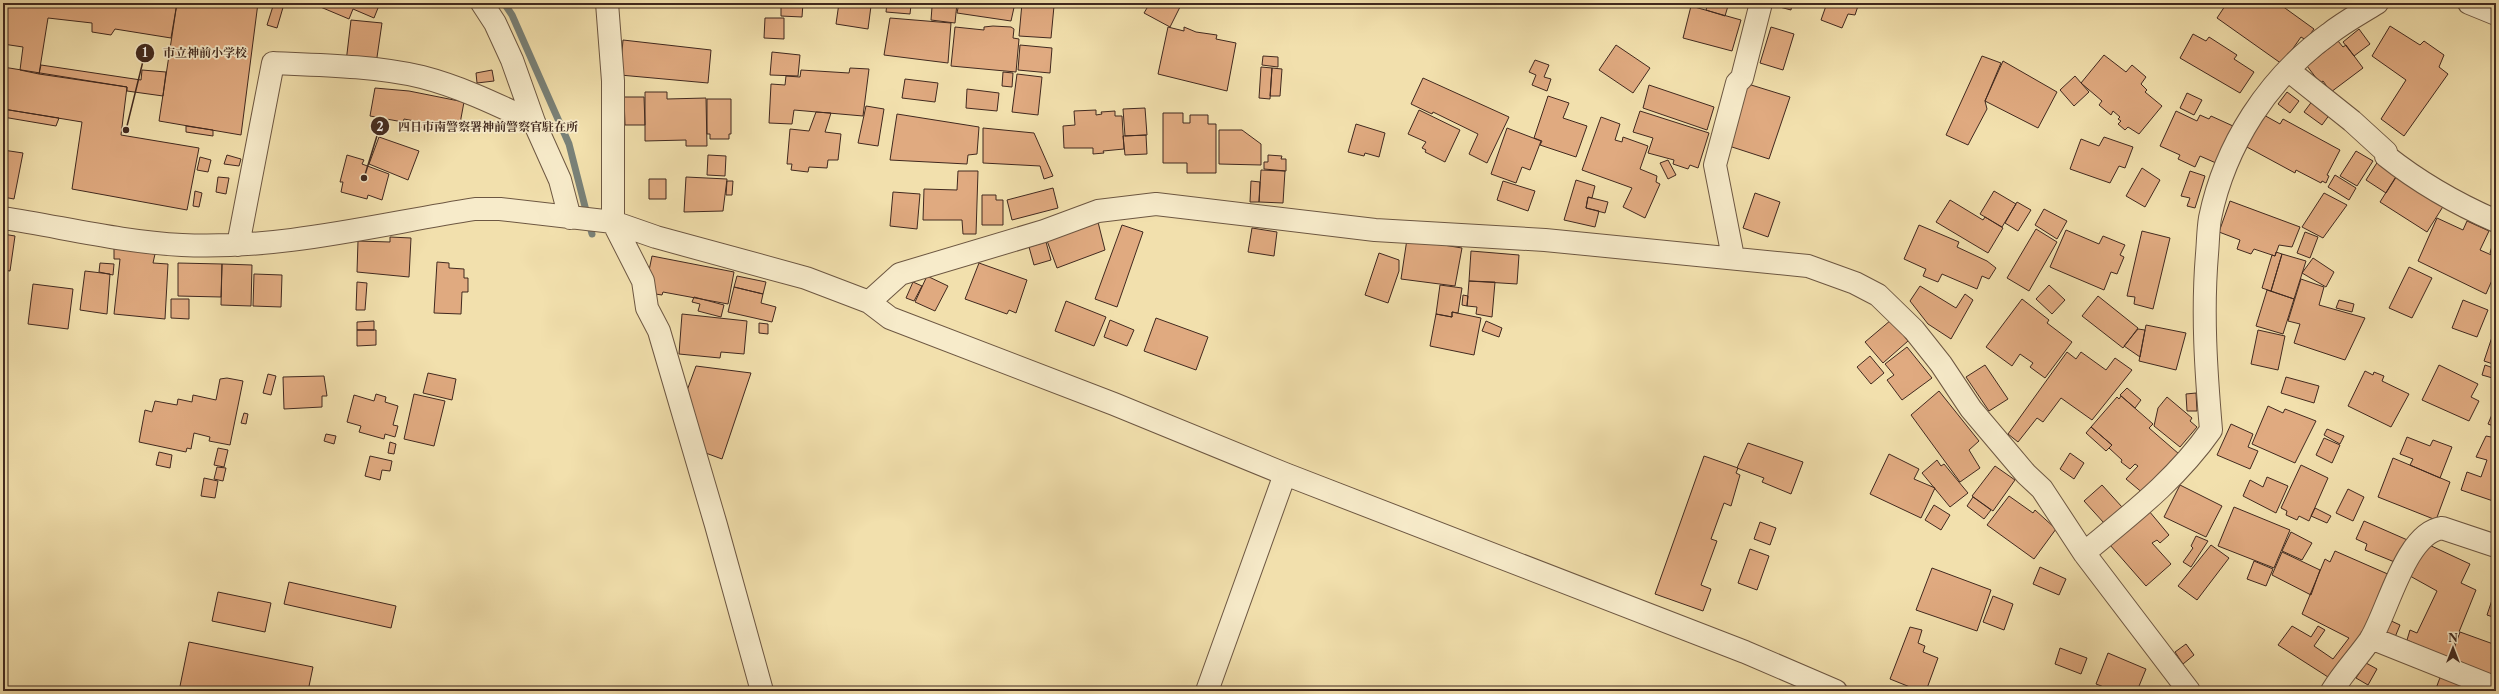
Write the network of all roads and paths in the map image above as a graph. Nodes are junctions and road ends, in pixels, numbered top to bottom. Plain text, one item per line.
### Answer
1 (482, 3) edge
2 (607, 3) edge
3 (1761, 3) edge
4 (2377, 3) edge
5 (2469, 3) edge
6 (2496, 14) edge
7 (2288, 70) junction
8 (534, 122) junction
9 (3, 218) edge
10 (590, 220) junction
11 (2496, 221) edge
12 (238, 245) junction
13 (1733, 257) junction
14 (869, 302) junction
15 (1284, 474) junction
16 (2496, 546) edge
17 (2084, 553) junction
18 (2371, 638) junction
19 (2496, 688) edge
20 (762, 691) edge
21 (1207, 691) edge
22 (1836, 691) edge
23 (2189, 691) edge
24 (2332, 691) edge

1 - 8 street
2 - 10 street
3 - 13 street
4 - 7 street
5 - 6 street
7 - 11 street
7 - 17 street
8 - 10 street
8 - 12 street
9 - 12 street
10 - 12 street
10 - 14 street
10 - 20 street
13 - 14 street
13 - 17 street
14 - 15 street
15 - 21 street
15 - 22 street
16 - 18 street
17 - 23 street
18 - 19 street
18 - 24 street

